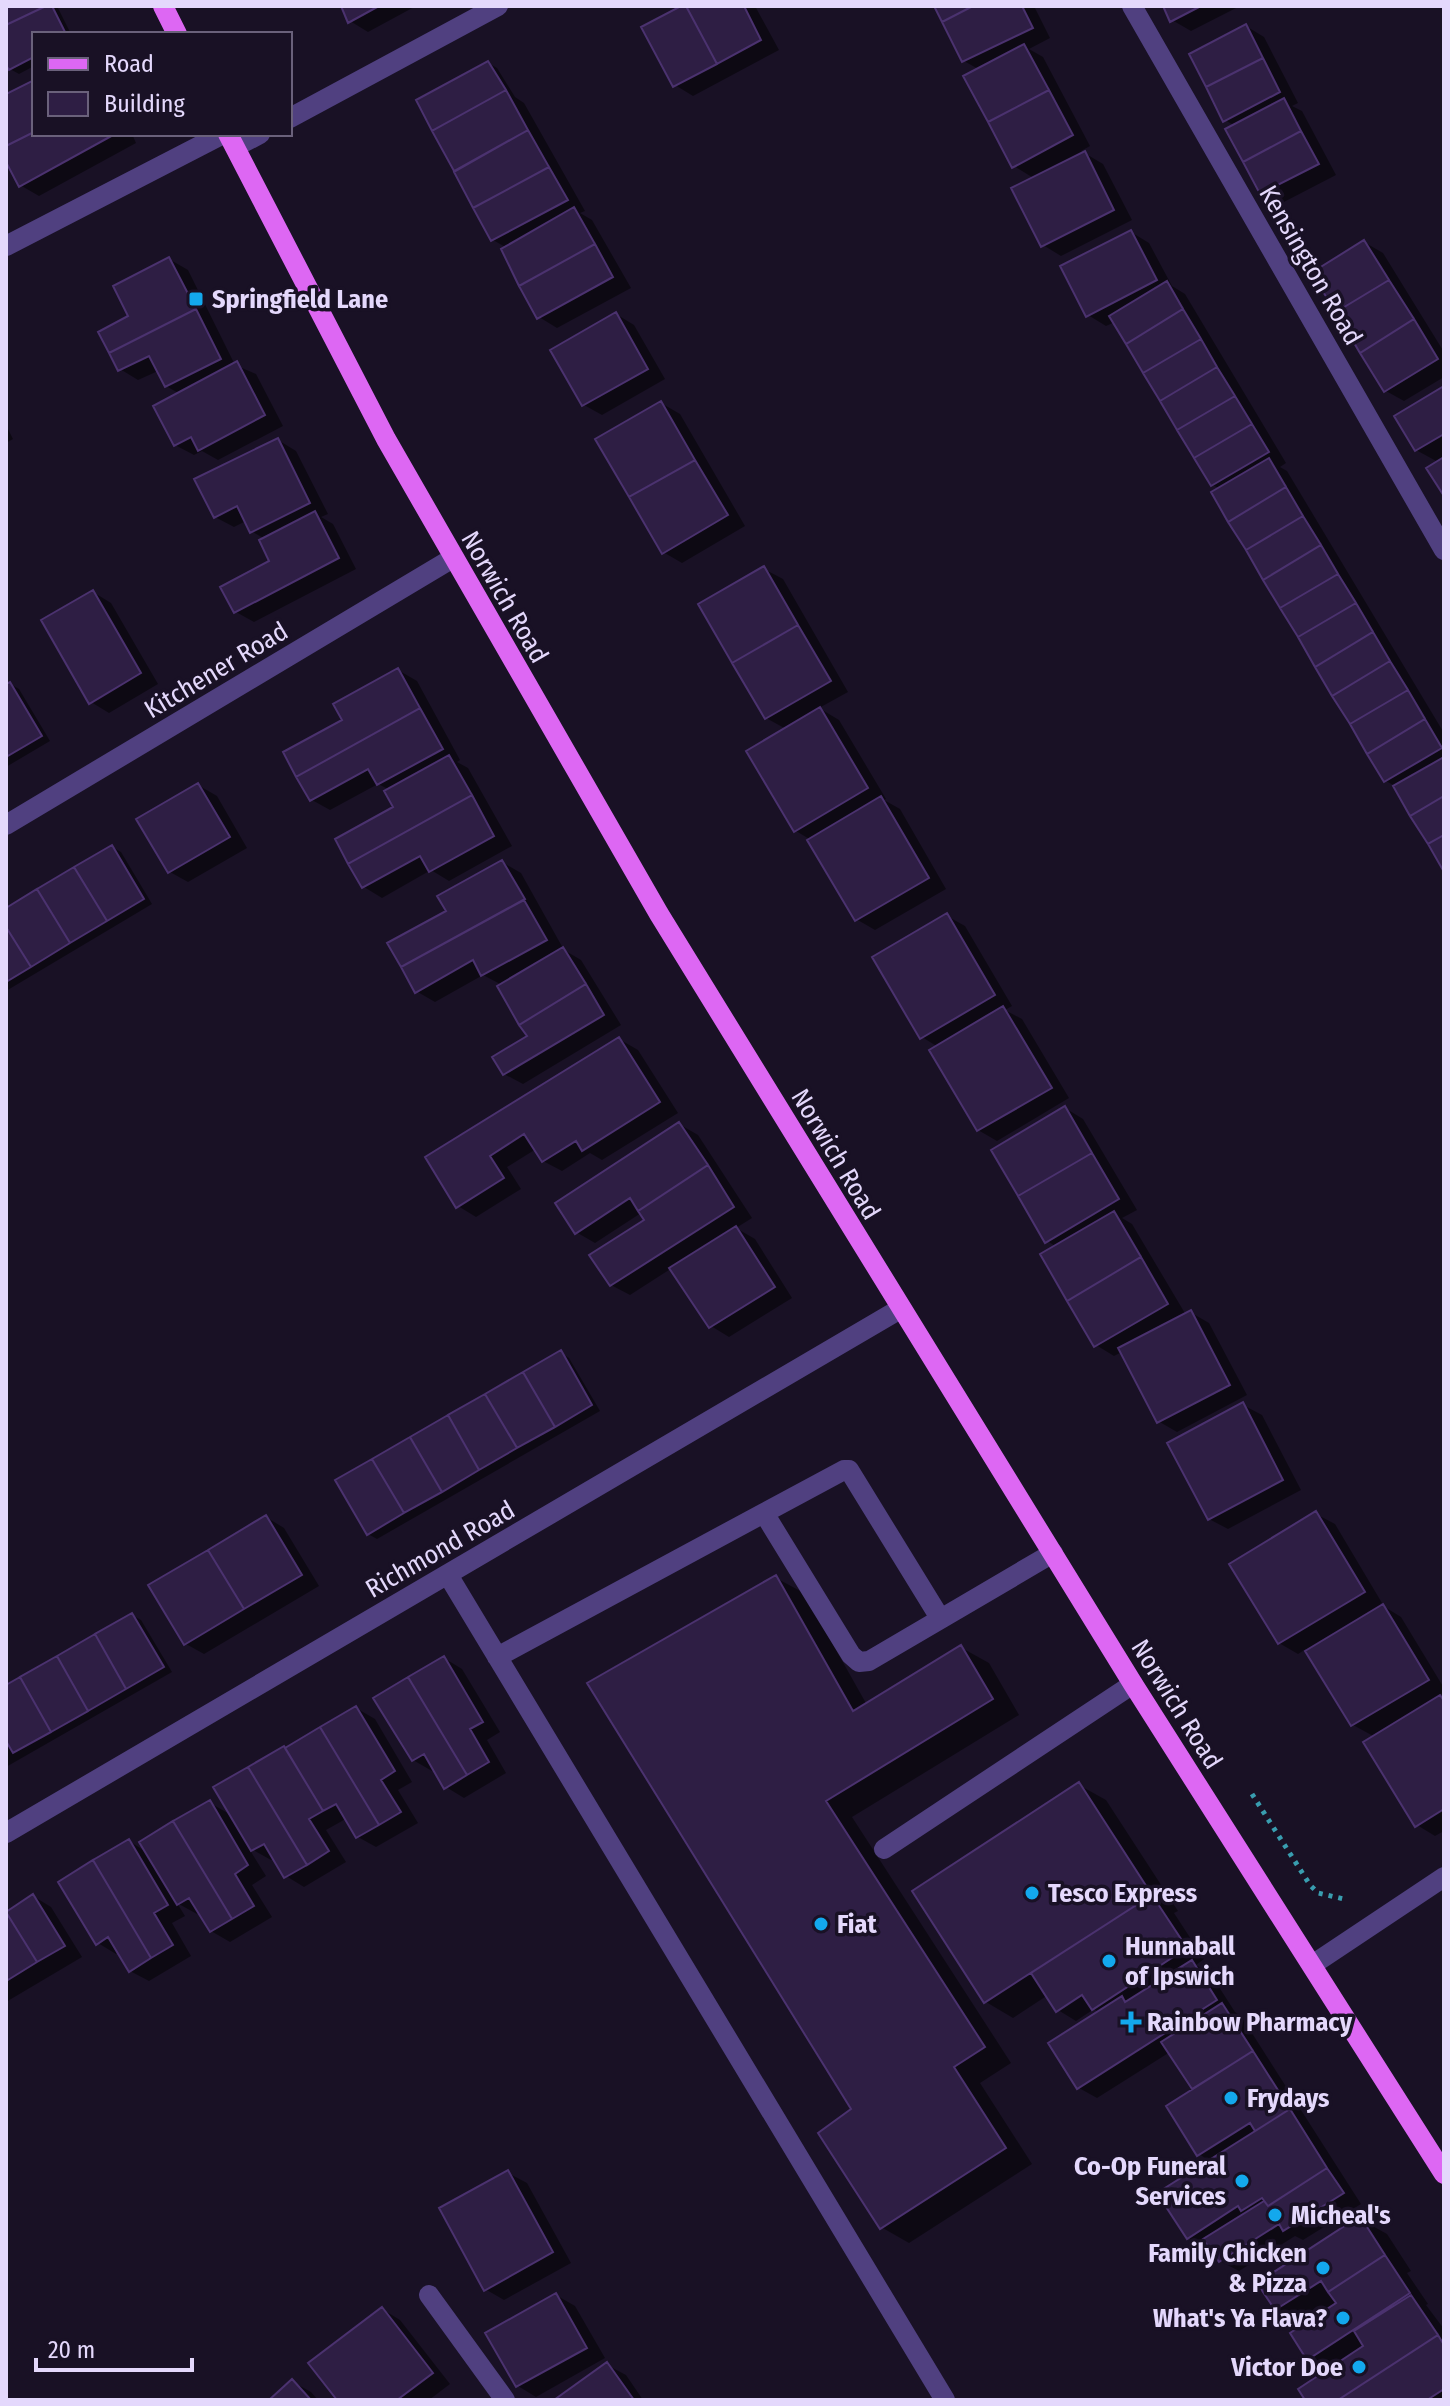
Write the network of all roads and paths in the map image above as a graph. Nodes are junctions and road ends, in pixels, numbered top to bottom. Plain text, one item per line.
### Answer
1 (163, 6) edge
2 (498, 6) edge
3 (1132, 6) edge
4 (176, 32) edge
5 (292, 117) edge
6 (229, 138) edge
7 (6, 246) edge
8 (1444, 550) edge
9 (453, 558) junction
10 (6, 825) edge
11 (900, 1309) junction
12 (764, 1513) junction
13 (1053, 1553) junction
14 (448, 1575) junction
15 (940, 1618) junction
16 (497, 1657) junction
17 (1133, 1684) junction
18 (1248, 1789) dead end
19 (6, 1833) edge
20 (884, 1849) dead end
21 (1444, 1877) edge
22 (1364, 1930) junction
23 (1312, 1965) junction
24 (1444, 2174) edge
25 (429, 2295) dead end
26 (505, 2400) edge
27 (945, 2400) edge

1 - 4 main road
2 - 5 street
3 - 8 street, Kensington Road
6 - 7 street
6 - 9 main road, Norwich Road
9 - 10 street, Kitchener Road
9 - 11 main road, Norwich Road
11 - 13 main road, Norwich Road
11 - 14 street, Richmond Road
12 - 15 street
12 - 15 street
12 - 16 street
13 - 15 street
13 - 17 main road, Norwich Road
14 - 16 street
14 - 19 street, Richmond Road
16 - 27 street
17 - 20 street
17 - 23 main road, Norwich Road
18 - 22 path
21 - 22 street
22 - 23 street
23 - 24 main road, Norwich Road
25 - 26 street

